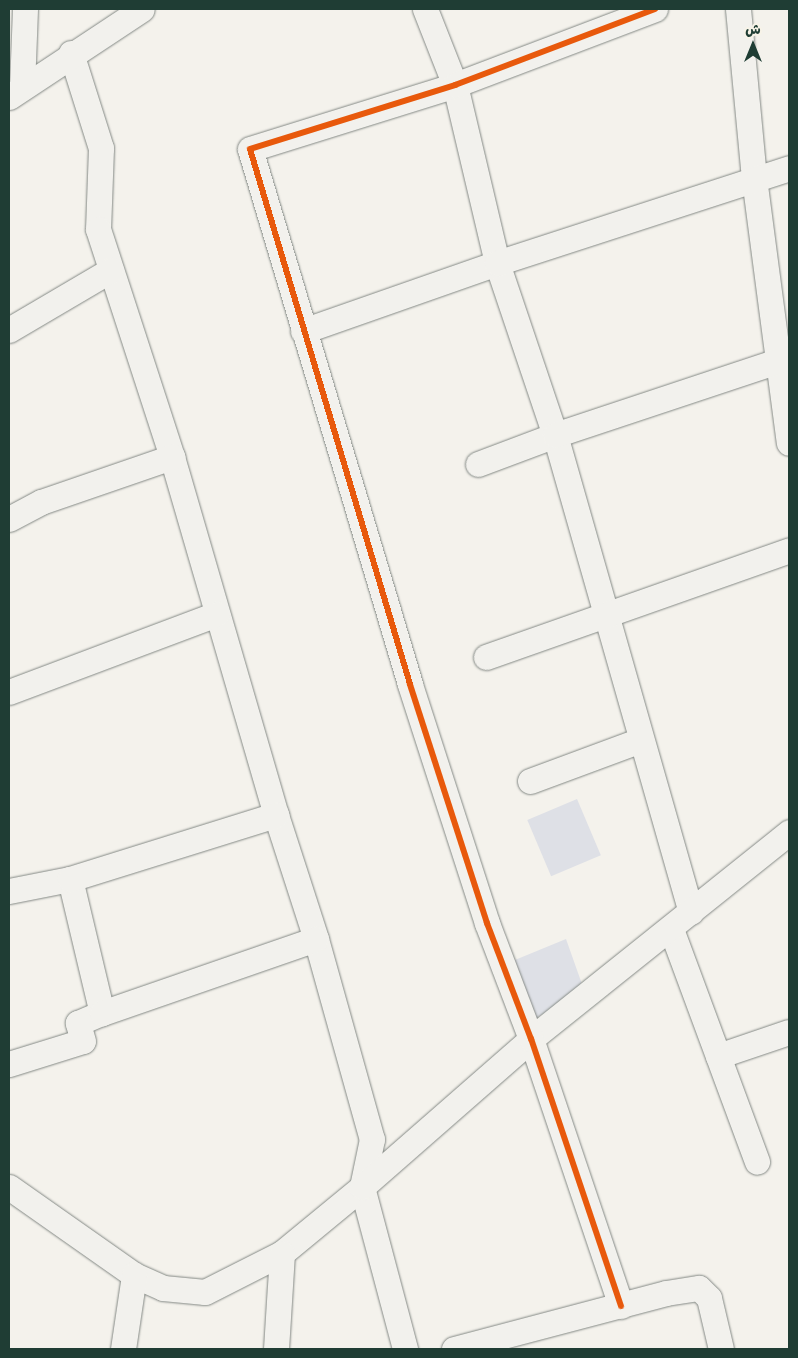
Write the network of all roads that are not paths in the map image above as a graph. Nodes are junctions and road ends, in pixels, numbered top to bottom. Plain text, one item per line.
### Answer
1 (25, 9) edge
2 (142, 9) edge
3 (425, 9) edge
4 (655, 9) edge
5 (738, 9) edge
6 (71, 54) junction
7 (455, 85) junction
8 (16, 92) edge
9 (789, 168) edge
10 (754, 178) junction
11 (497, 263) junction
12 (111, 270) junction
13 (9, 330) edge
14 (303, 331) junction
15 (783, 360) edge
16 (555, 435) junction
17 (789, 443) edge
18 (172, 457) junction
19 (478, 464) dead end
20 (9, 519) edge
21 (789, 550) edge
22 (217, 614) junction
23 (604, 615) junction
24 (486, 657) dead end
25 (9, 692) edge
26 (641, 740) junction
27 (530, 781) dead end
28 (276, 815) junction
29 (789, 832) edge
30 (70, 879) junction
31 (9, 891) edge
32 (691, 912) junction
33 (671, 929) junction
34 (316, 938) junction
35 (102, 1013) junction
36 (789, 1032) edge
37 (531, 1039) junction
38 (718, 1056) junction
39 (9, 1064) edge
40 (757, 1162) dead end
41 (362, 1187) junction
42 (9, 1189) edge
43 (282, 1253) junction
44 (134, 1275) junction
45 (621, 1306) junction
46 (528, 1341) edge
47 (123, 1349) edge
48 (276, 1349) edge
49 (405, 1349) edge
50 (454, 1349) edge
51 (721, 1349) edge

1 - 8 street
2 - 6 street
3 - 7 street
4 - 7 street
5 - 10 street
6 - 8 street
6 - 12 street
7 - 11 street
7 - 14 street
9 - 10 street
10 - 11 street
10 - 15 street
11 - 14 street
11 - 16 street
12 - 13 street
12 - 18 street
14 - 37 street
15 - 16 street
15 - 17 street
16 - 19 street
16 - 23 street
18 - 20 street
18 - 22 street
21 - 23 street
22 - 25 street
22 - 28 street
23 - 24 street
23 - 26 street
26 - 27 street
26 - 32 street
28 - 30 street
28 - 34 street
29 - 32 street
30 - 31 street
30 - 35 street
32 - 33 street
33 - 37 street
33 - 38 street
34 - 35 street
34 - 41 street
35 - 39 street
36 - 38 street
37 - 41 street
37 - 45 street
38 - 40 street
41 - 43 street
41 - 49 street
42 - 44 street
43 - 44 street
43 - 48 street
44 - 47 street
45 - 46 street
45 - 51 street
46 - 50 street

